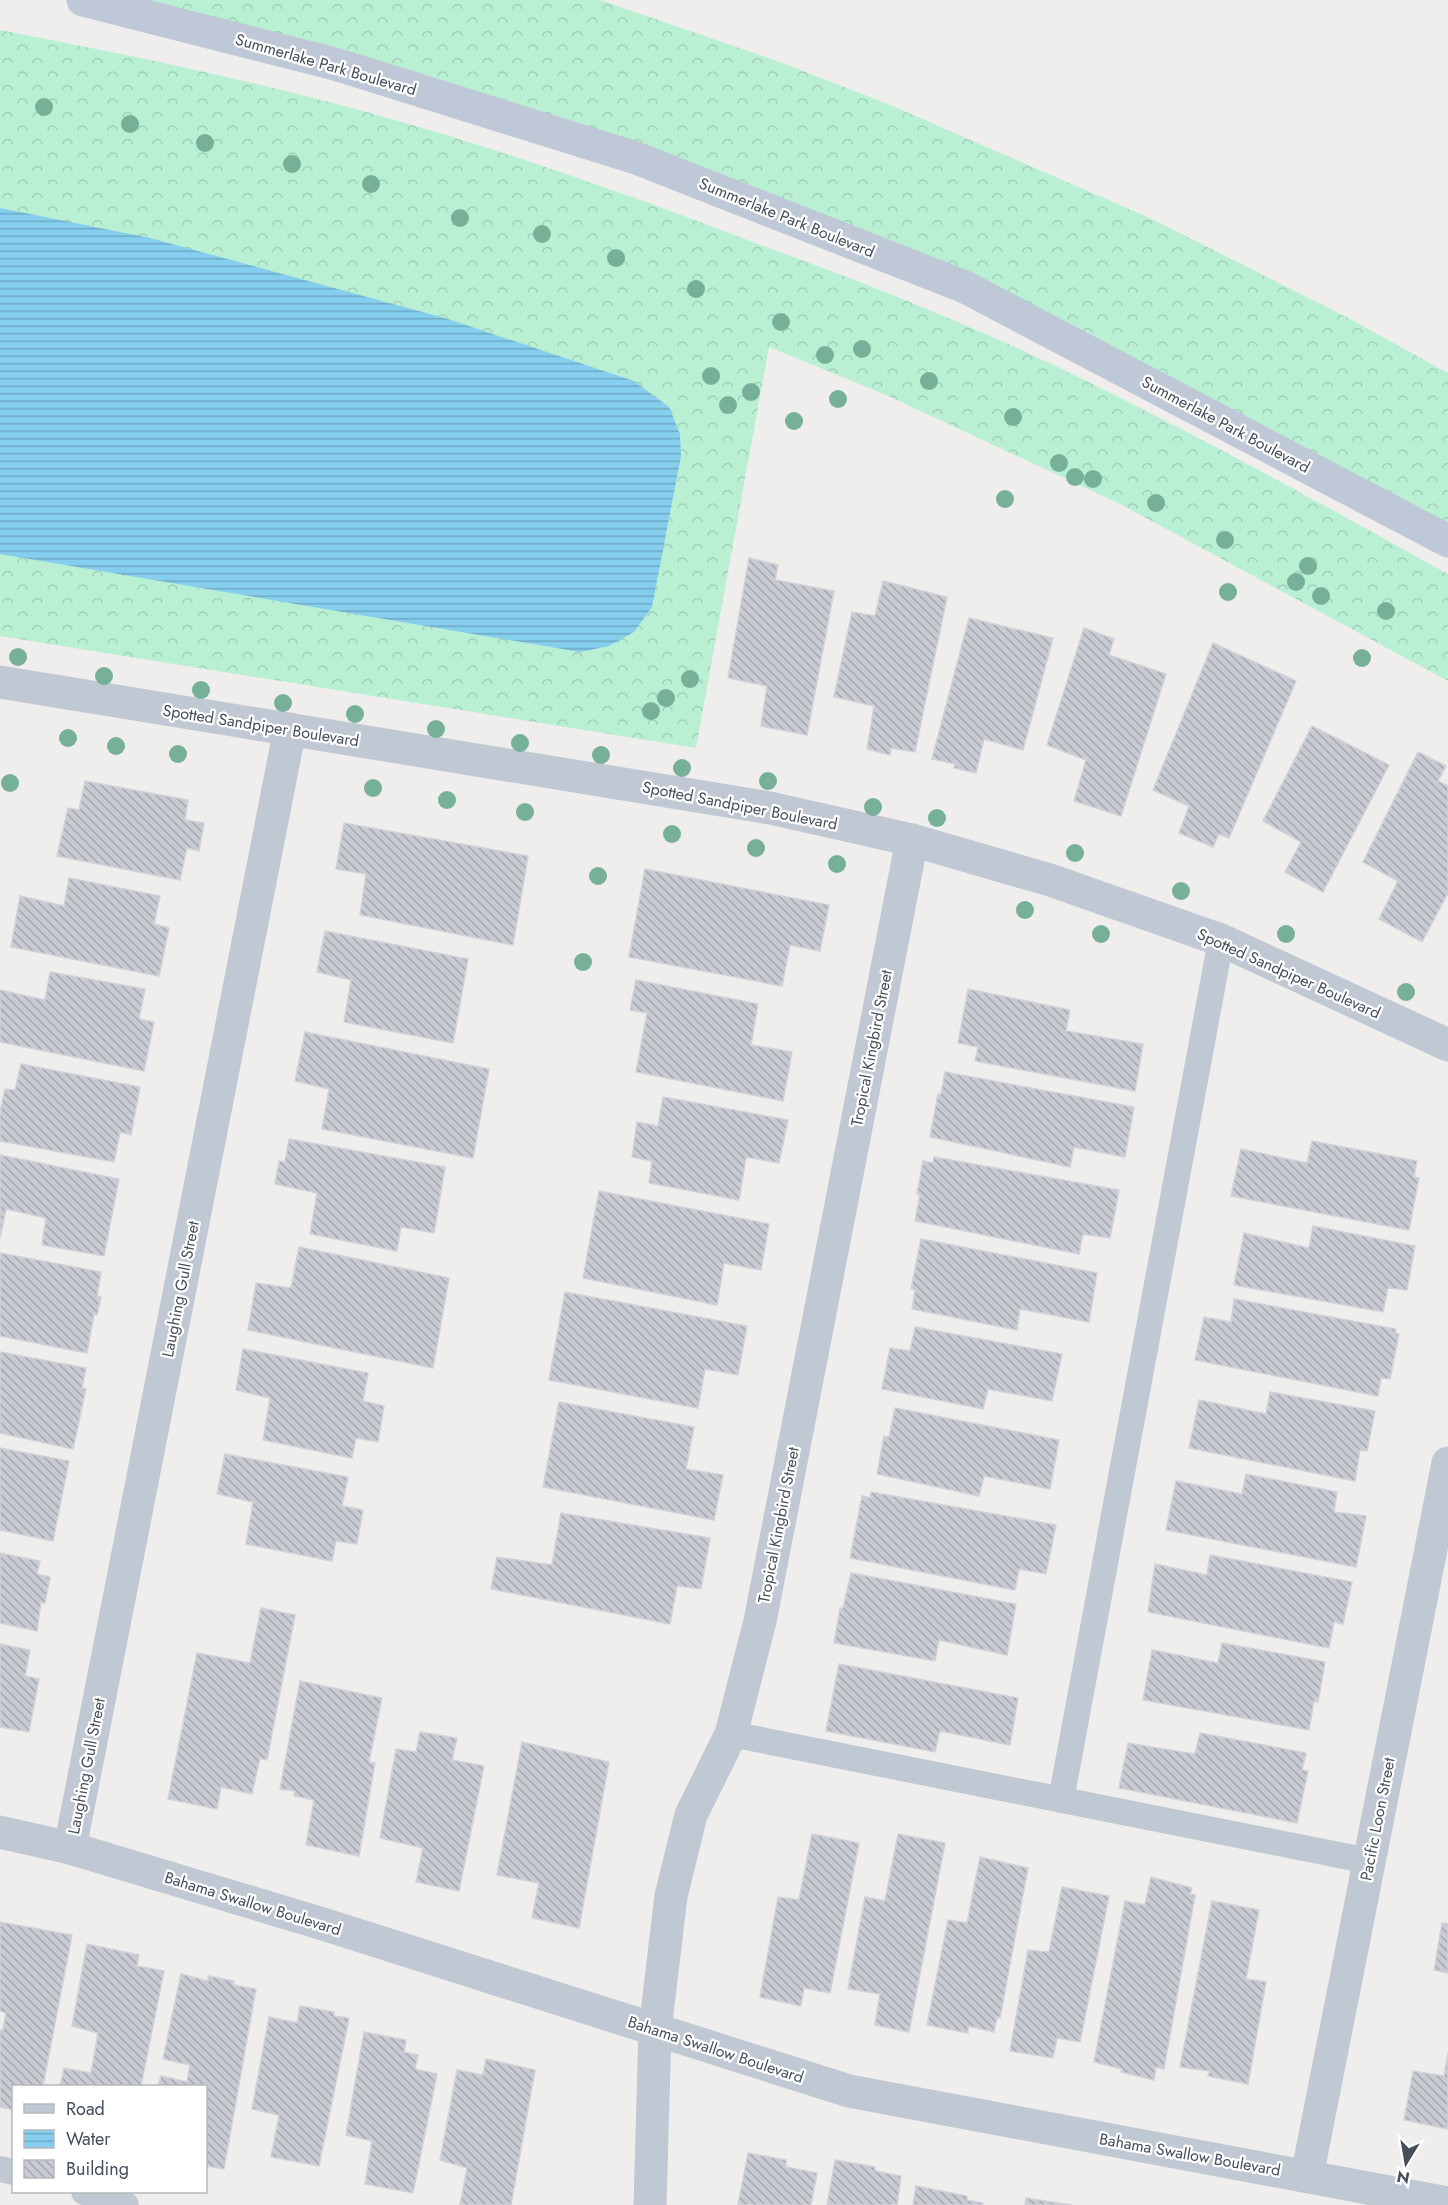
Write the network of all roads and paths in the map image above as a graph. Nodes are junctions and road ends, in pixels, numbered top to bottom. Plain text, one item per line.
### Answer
1 (83, 0) edge
2 (1448, 541) edge
3 (0, 682) edge
4 (290, 729) junction
5 (912, 840) junction
6 (1221, 940) junction
7 (1448, 1045) edge
8 (1448, 1463) edge
9 (731, 1734) junction
10 (1061, 1800) junction
11 (0, 1832) edge
12 (70, 1848) junction
13 (1369, 1861) junction
14 (655, 2030) junction
15 (1307, 2176) junction
16 (87, 2193) edge
17 (1448, 2203) edge
18 (126, 2205) edge
19 (650, 2205) edge

1 - 2 main road, Summerlake Park Boulevard
3 - 4 street, Spotted Sandpiper Boulevard
4 - 5 street, Spotted Sandpiper Boulevard
4 - 12 street, Laughing Gull Street
5 - 6 street, Spotted Sandpiper Boulevard
5 - 9 street, Tropical Kingbird Street
6 - 7 street, Spotted Sandpiper Boulevard
6 - 10 lane
8 - 13 street, Pacific Loon Street
9 - 10 lane
9 - 14 street, Tropical Kingbird Street
10 - 13 lane
11 - 12 street, Bahama Swallow Boulevard
12 - 14 street, Bahama Swallow Boulevard
13 - 15 street, Pacific Loon Street
14 - 15 street, Bahama Swallow Boulevard
14 - 19 street, Tropical Kingbird Street
15 - 17 street, Bahama Swallow Boulevard
16 - 18 lane

